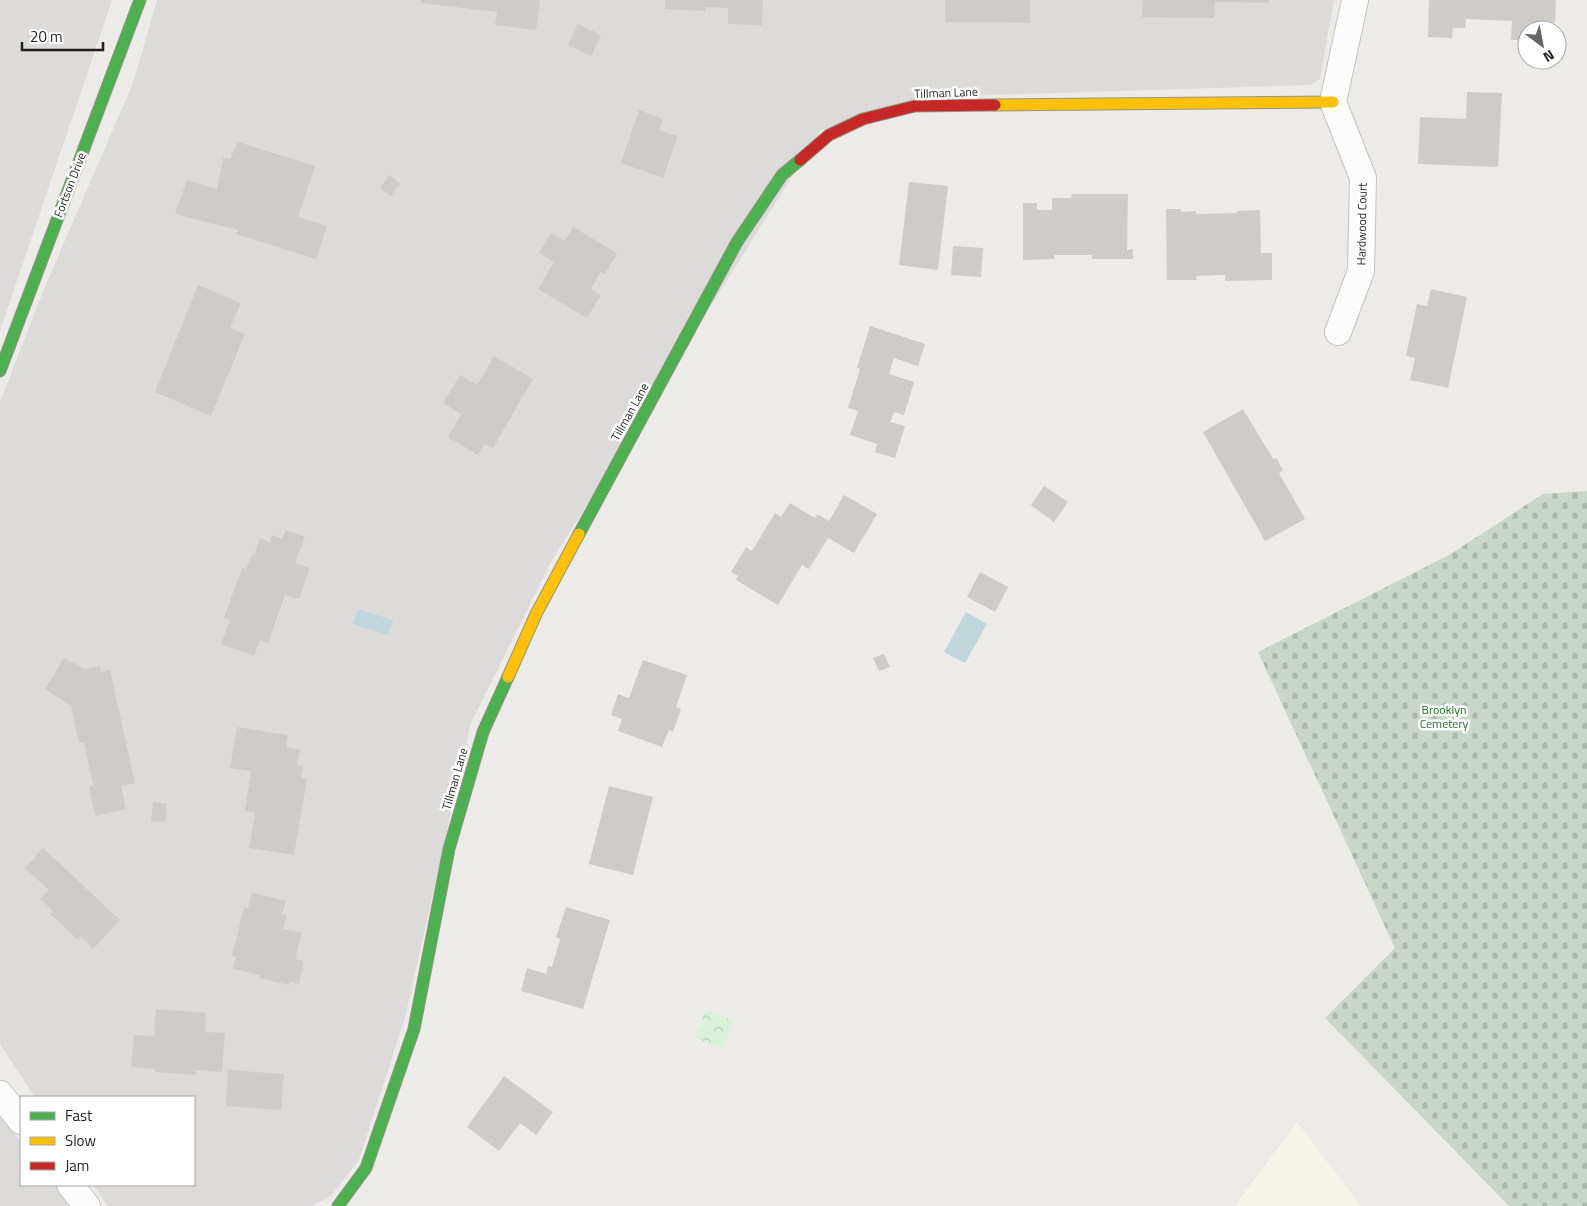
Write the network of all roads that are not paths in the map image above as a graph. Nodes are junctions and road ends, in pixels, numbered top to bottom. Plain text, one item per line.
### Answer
1 (140, 0) edge
2 (1355, 0) edge
3 (1333, 102) junction
4 (1338, 332) dead end
5 (0, 370) edge
6 (0, 1094) edge
7 (20, 1120) edge
8 (71, 1186) edge
9 (87, 1206) edge
10 (338, 1206) edge

1 - 5 street, Fortson Drive
2 - 3 street
3 - 4 street, Hardwood Court
3 - 10 street, Tillman Lane
6 - 7 street
8 - 9 street

